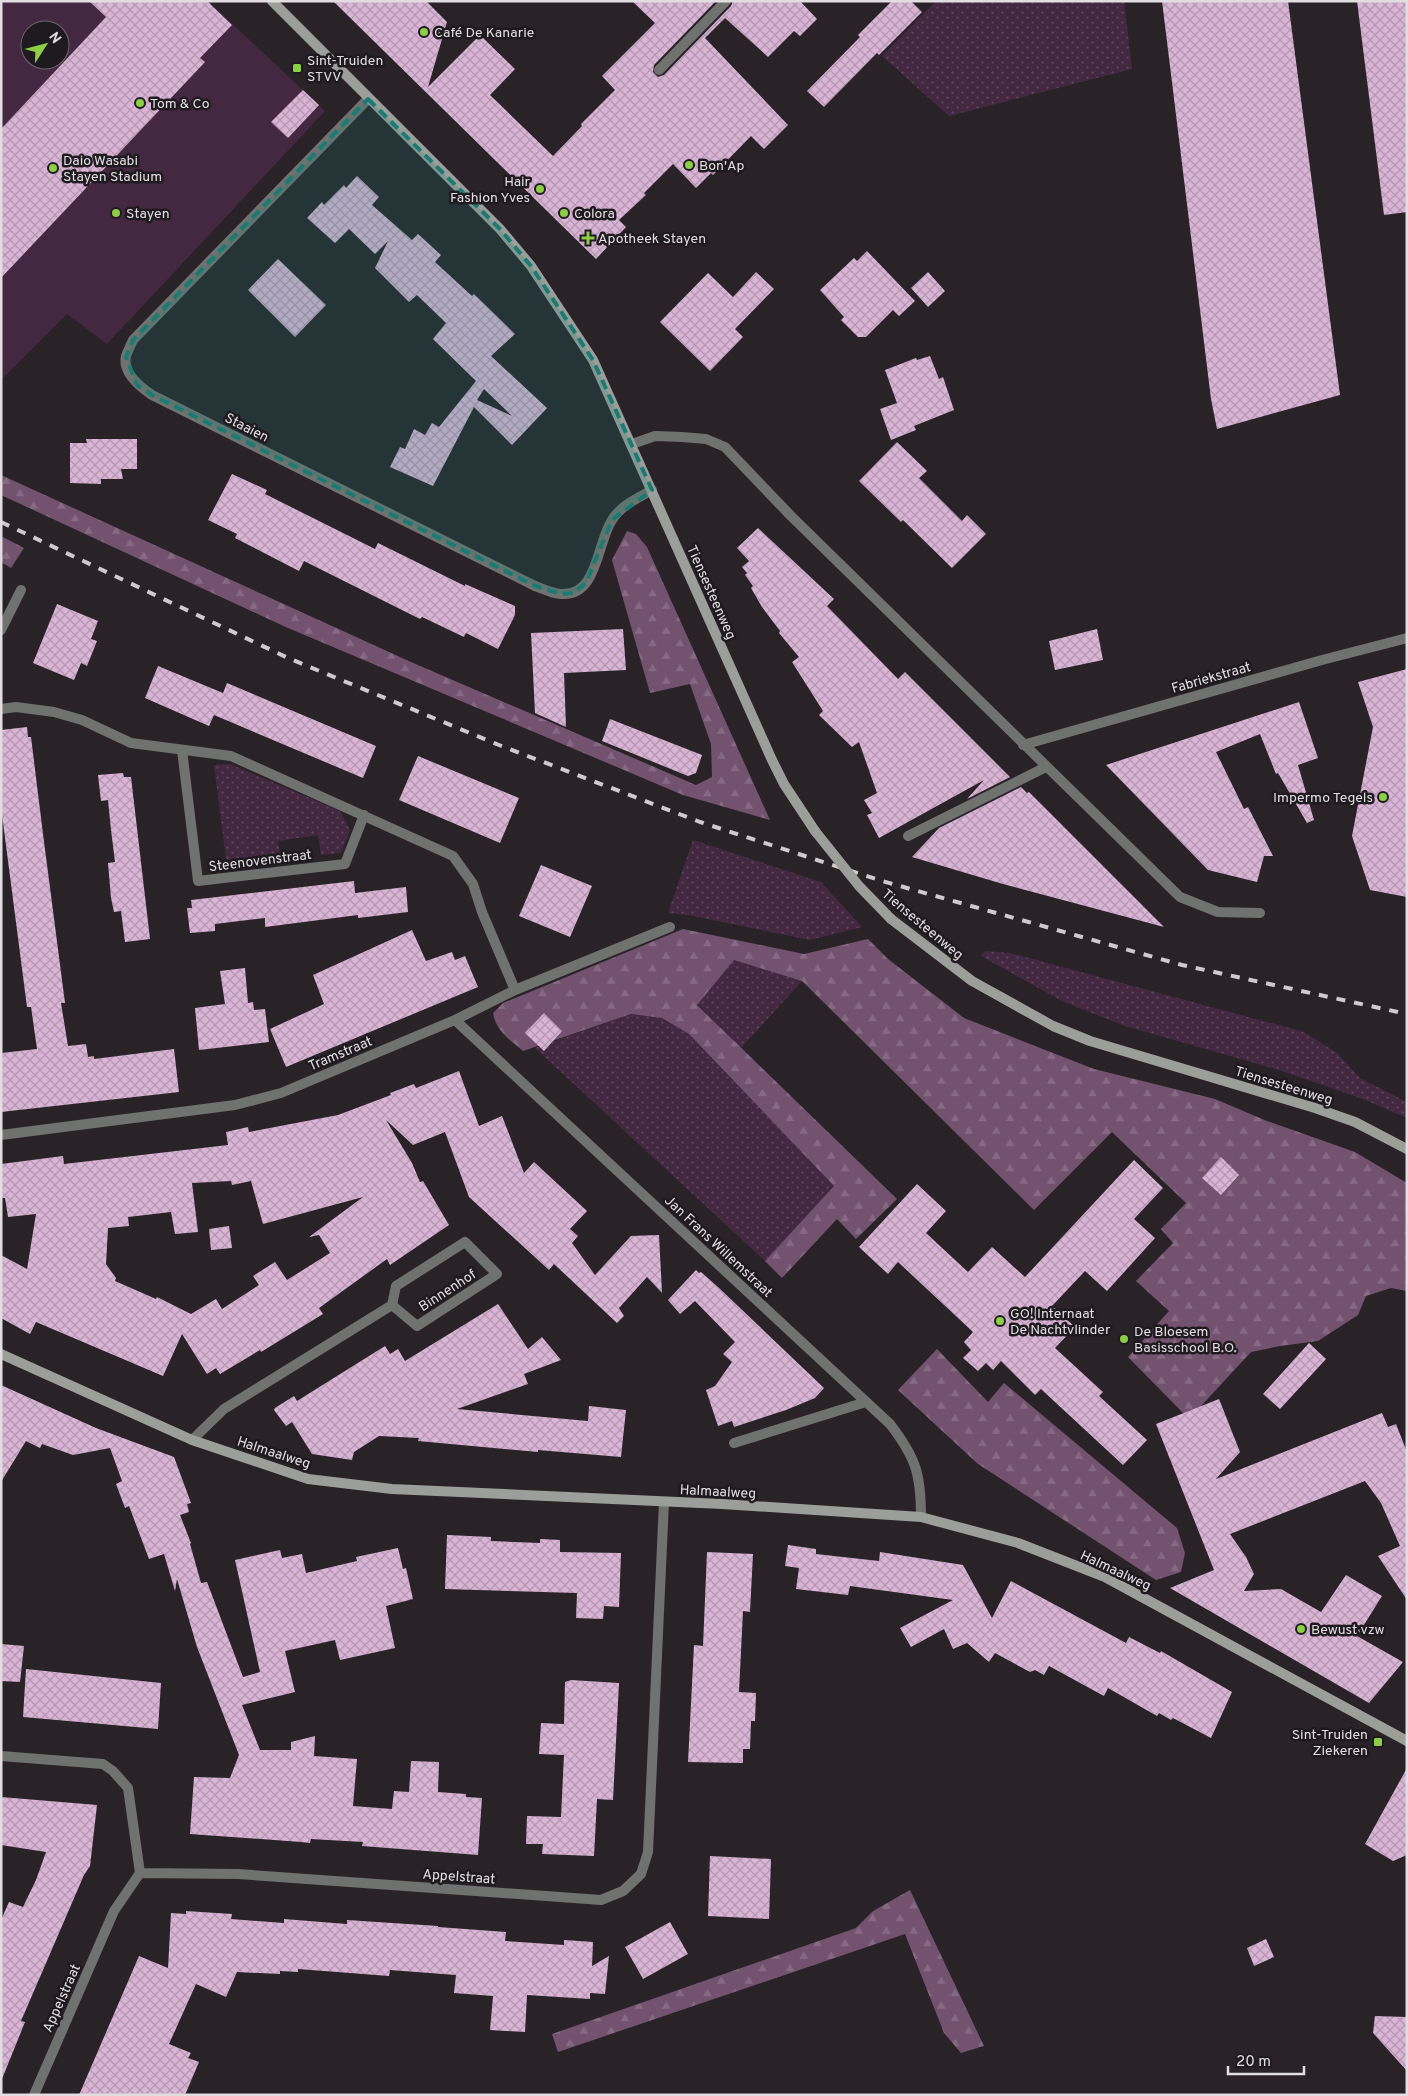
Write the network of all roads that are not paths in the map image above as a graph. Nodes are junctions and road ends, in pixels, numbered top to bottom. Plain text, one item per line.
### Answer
1 (272, 1) edge
2 (726, 1) edge
3 (659, 70) dead end
4 (368, 99) junction
5 (632, 444) junction
6 (652, 490) junction
7 (21, 590) dead end
8 (1, 630) edge
9 (1407, 638) edge
10 (1, 709) edge
11 (1023, 745) junction
12 (182, 750) junction
13 (1046, 767) junction
14 (364, 816) junction
15 (908, 836) dead end
16 (1260, 913) dead end
17 (670, 927) dead end
18 (515, 990) junction
19 (455, 1020) junction
20 (1, 1135) edge
21 (1407, 1149) edge
22 (392, 1305) junction
23 (1, 1354) edge
24 (866, 1402) junction
25 (192, 1440) junction
26 (734, 1443) dead end
27 (664, 1502) junction
28 (921, 1517) junction
29 (1407, 1741) edge
30 (1, 1756) edge
31 (140, 1873) junction
32 (34, 2095) edge

1 - 4 main road, Tiensesteenweg
2 - 3 street
4 - 5 main road, Tiensesteenweg
4 - 6 street, Staaien
5 - 6 main road, Tiensesteenweg
5 - 11 street
6 - 21 main road, Tiensesteenweg, bridge
7 - 8 street
9 - 11 street, Fabriekstraat
10 - 12 street
11 - 13 street
12 - 14 street
12 - 14 street, Steenovenstraat
13 - 15 street
13 - 16 street
14 - 18 street
17 - 18 street, Tramstraat
18 - 19 street, Tramstraat
19 - 20 street, Tramstraat
19 - 24 street, Jan Frans Willemstraat
22 - 22 street, Binnenhof
22 - 25 street
23 - 25 main road, Halmaalweg
24 - 26 street
24 - 28 street, Jan Frans Willemstraat
25 - 27 main road, Halmaalweg
27 - 28 main road, Halmaalweg
27 - 31 street, Appelstraat
28 - 29 main road, Halmaalweg
30 - 31 street
31 - 32 street, Appelstraat

